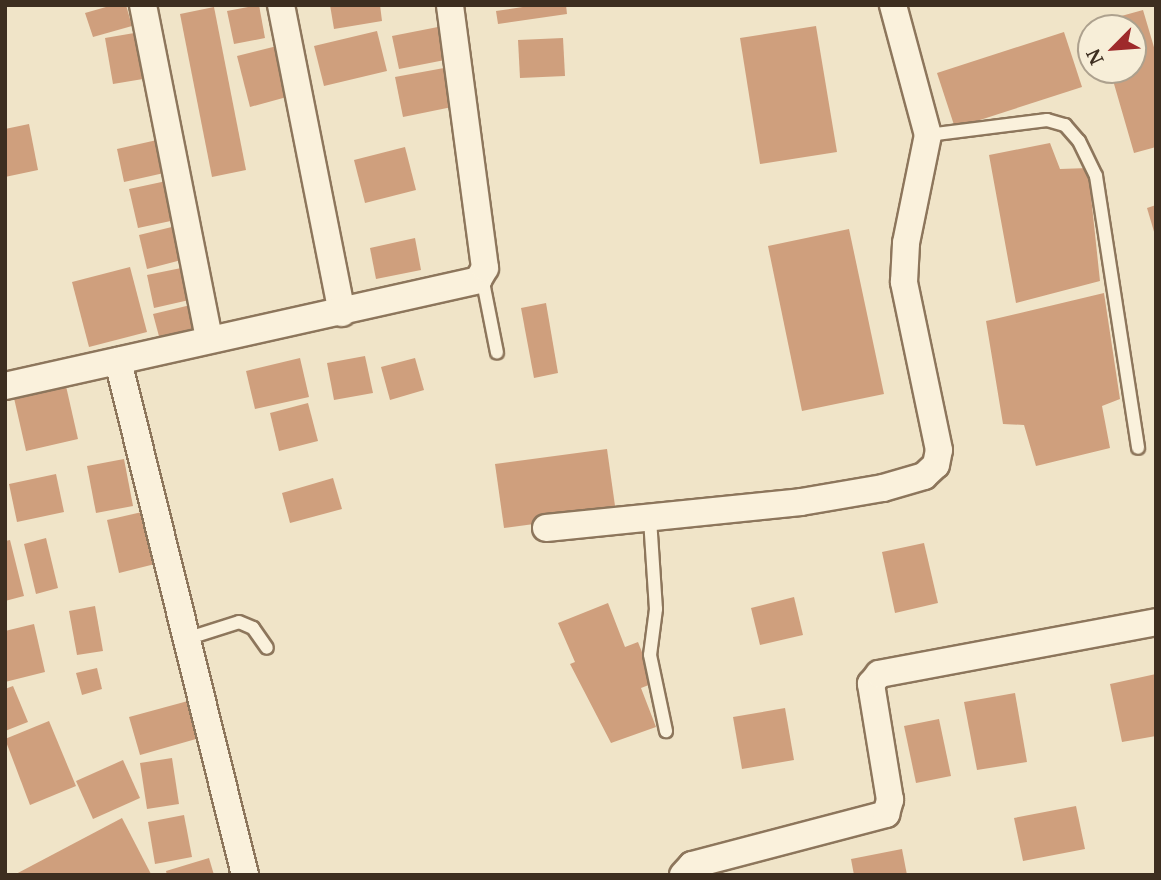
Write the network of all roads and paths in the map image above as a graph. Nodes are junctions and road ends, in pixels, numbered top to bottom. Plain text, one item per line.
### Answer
1 (143, 5) edge
2 (281, 5) edge
3 (450, 5) edge
4 (893, 5) edge
5 (928, 135) junction
6 (482, 276) junction
7 (342, 313) junction
8 (209, 338) junction
9 (497, 353) dead end
10 (118, 361) junction
11 (5, 386) edge
12 (1138, 448) dead end
13 (650, 519) junction
14 (546, 528) dead end
15 (1156, 622) edge
16 (189, 638) junction
17 (267, 648) dead end
18 (666, 731) dead end
19 (245, 875) edge
20 (683, 875) edge

1 - 8 street
2 - 7 street
3 - 6 street
4 - 5 street
5 - 12 lane
5 - 13 street
6 - 7 street
6 - 9 lane
7 - 8 street
8 - 10 street
10 - 11 street
10 - 16 street
13 - 14 street
13 - 18 lane
15 - 20 street
16 - 17 lane
16 - 19 street

